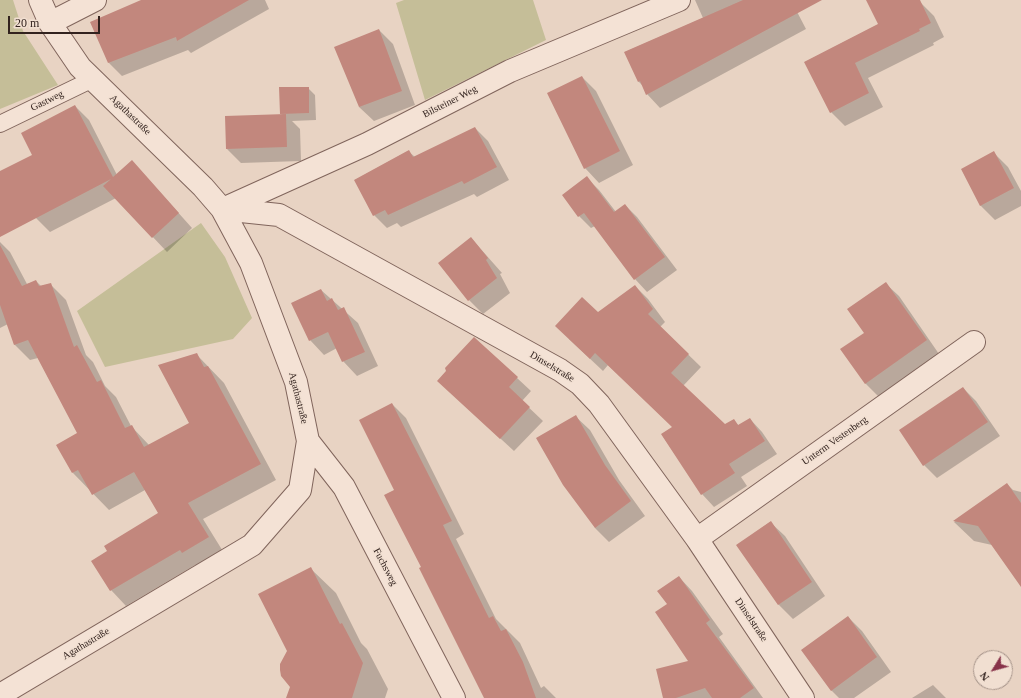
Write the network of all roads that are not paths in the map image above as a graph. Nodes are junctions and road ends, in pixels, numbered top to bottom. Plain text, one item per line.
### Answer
1 (40, 0) edge
2 (95, 0) edge
3 (679, 0) edge
4 (50, 23) junction
5 (93, 79) junction
6 (0, 124) edge
7 (222, 209) junction
8 (974, 342) dead end
9 (308, 441) junction
10 (696, 539) junction
11 (0, 696) edge
12 (454, 698) edge
13 (803, 698) edge

1 - 4 street, Agathastraße
2 - 4 street
3 - 7 street, Bilsteiner Weg
4 - 5 street, Agathastraße
5 - 6 lane, Gastweg
5 - 7 street, Agathastraße
7 - 9 street, Agathastraße
7 - 10 street, Dinselstraße
8 - 10 street, Unterm Vestenberg
9 - 11 street, Agathastraße
9 - 12 street, Fuchsweg
10 - 13 street, Dinselstraße

